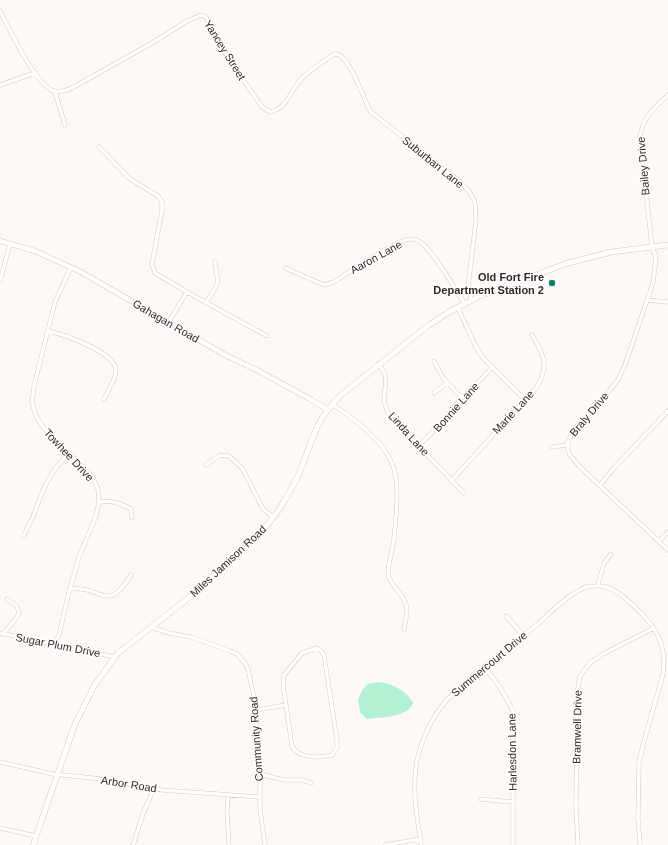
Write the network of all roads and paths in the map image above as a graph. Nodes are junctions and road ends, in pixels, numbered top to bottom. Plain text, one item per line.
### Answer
1 (0, 11) edge
2 (347, 64) joint
3 (34, 73) junction
4 (0, 85) edge
5 (55, 92) junction
6 (668, 96) edge
7 (65, 125) dead end
8 (99, 147) dead end
9 (0, 242) edge
10 (10, 244) junction
11 (668, 245) edge
12 (652, 246) junction
13 (215, 262) dead end
14 (71, 267) junction
15 (285, 268) dead end
16 (0, 281) edge
17 (187, 292) junction
18 (471, 300) junction
19 (647, 300) junction
20 (668, 302) edge
21 (206, 303) junction
22 (465, 304) junction
23 (458, 308) junction
24 (168, 323) junction
25 (48, 331) junction
26 (532, 335) dead end
27 (266, 336) dead end
28 (434, 361) dead end
29 (378, 364) junction
30 (492, 367) junction
31 (447, 383) junction
32 (434, 394) dead end
33 (462, 398) junction
34 (104, 399) dead end
35 (525, 400) junction
36 (332, 404) junction
37 (328, 410) junction
38 (668, 411) edge
39 (567, 445) junction
40 (418, 446) junction
41 (552, 447) dead end
42 (69, 453) junction
43 (206, 465) dead end
44 (452, 480) junction
45 (600, 485) junction
46 (464, 493) dead end
47 (99, 502) junction
48 (132, 518) dead end
49 (273, 518) junction
50 (668, 532) edge
51 (24, 536) dead end
52 (659, 541) junction
53 (668, 550) edge
54 (612, 554) dead end
55 (131, 576) dead end
56 (598, 585) junction
57 (70, 589) junction
58 (7, 599) dead end
59 (506, 616) dead end
60 (152, 627) junction
61 (654, 628) junction
62 (404, 630) dead end
63 (1, 634) edge
64 (523, 635) junction
65 (54, 644) junction
66 (115, 657) junction
67 (666, 666) edge
68 (484, 667) junction
69 (286, 705) junction
70 (256, 710) junction
71 (0, 762) edge
72 (58, 774) junction
73 (260, 774) junction
74 (311, 783) dead end
75 (154, 788) junction
76 (228, 795) junction
77 (260, 797) junction
78 (481, 799) dead end
79 (513, 802) junction
80 (0, 828) edge
81 (36, 836) junction
82 (421, 839) junction
83 (32, 845) edge
84 (133, 845) edge
85 (229, 845) edge
86 (265, 845) edge
87 (385, 845) edge
88 (421, 845) edge
89 (513, 845) edge
90 (578, 845) edge
91 (640, 845) edge

1 - 3 street
2 - 5 street, Yancey Street
2 - 18 street, Suburban Lane
3 - 4 street
3 - 5 street
5 - 7 street
6 - 12 street, Bailey Drive
8 - 17 street
9 - 10 street, Gahagan Road
10 - 14 street, Gahagan Road
10 - 16 street
11 - 12 main road, Miles Jamison Road
12 - 18 main road, Miles Jamison Road
12 - 19 street, Braly Drive
13 - 21 street
14 - 24 street, Gahagan Road
14 - 25 street, Towhee Drive
15 - 22 street, Aaron Lane
17 - 21 street
17 - 24 street
18 - 22 main road, Miles Jamison Road
19 - 20 street
19 - 39 street, Braly Drive
21 - 27 street
22 - 23 main road, Miles Jamison Road
23 - 29 main road, Miles Jamison Road
23 - 30 street
24 - 37 street, Gahagan Road
25 - 34 street
25 - 42 street, Towhee Drive
26 - 35 street, Marie Lane
28 - 31 street
29 - 36 main road, Miles Jamison Road
29 - 40 street, Linda Lane
30 - 33 street, Bonnie Lane
30 - 35 street
31 - 32 street
31 - 33 street
33 - 40 street, Bonnie Lane
35 - 44 street, Marie Lane
36 - 37 main road, Miles Jamison Road
36 - 62 street
37 - 49 main road, Miles Jamison Road
38 - 45 street
39 - 41 street
39 - 45 street, Braly Drive
40 - 44 street, Linda Lane
42 - 47 street, Towhee Drive
42 - 51 street
43 - 49 street
44 - 46 street, Linda Lane
45 - 52 street, Braly Drive
47 - 48 street
47 - 57 street, Towhee Drive
49 - 60 main road, Miles Jamison Road
50 - 52 street
52 - 53 street, Braly Drive
54 - 56 street
55 - 57 street
56 - 61 street
56 - 64 street, Summercourt Drive
57 - 65 street, Towhee Drive
58 - 63 street
59 - 64 street
60 - 66 main road, Miles Jamison Road
60 - 70 street, Community Road
61 - 67 street
61 - 90 street, Bramwell Drive
63 - 65 street, Sugar Plum Drive
64 - 68 street, Summercourt Drive
65 - 66 street, Sugar Plum Drive
66 - 72 main road, Miles Jamison Road
67 - 91 street
68 - 79 street, Harlesdon Lane
68 - 82 street, Summercourt Drive
69 - 69 street
69 - 70 street
70 - 73 street, Community Road
71 - 72 street, Arbor Road
72 - 75 street, Arbor Road
72 - 81 main road, Miles Jamison Road
73 - 74 street
73 - 77 street, Community Road
75 - 76 street, Arbor Road
75 - 84 street
76 - 77 street, Arbor Road
76 - 85 street
77 - 86 street, Community Road
78 - 79 street
79 - 89 street, Harlesdon Lane
80 - 81 street
81 - 83 main road, Miles Jamison Road
82 - 87 street
82 - 88 street, Summercourt Drive

